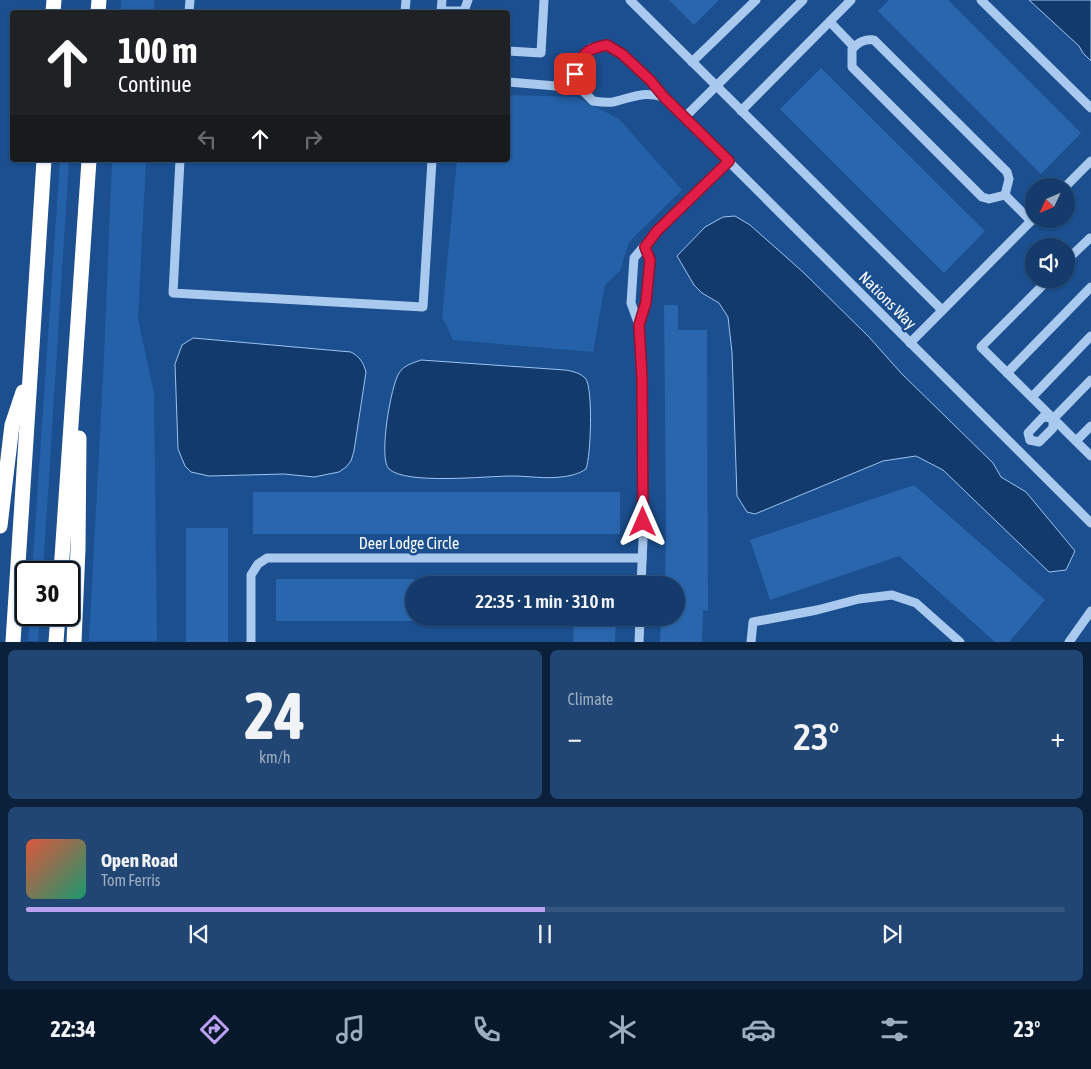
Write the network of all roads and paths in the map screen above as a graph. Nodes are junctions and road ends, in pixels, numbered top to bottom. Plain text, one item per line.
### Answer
1 (544, 0) edge
2 (630, 0) edge
3 (756, 0) edge
4 (803, 0) edge
5 (851, 0) edge
6 (981, 0) edge
7 (830, 22) junction
8 (854, 47) junction
9 (510, 51) edge
10 (692, 62) junction
11 (510, 82) edge
12 (717, 86) junction
13 (580, 88) junction
14 (664, 97) junction
15 (1091, 108) edge
16 (741, 111) junction
17 (684, 118) junction
18 (729, 161) junction
19 (44, 162) edge
20 (89, 162) edge
21 (180, 162) edge
22 (432, 162) edge
23 (1091, 162) edge
24 (1074, 178) edge
25 (1005, 196) junction
26 (1025, 214) edge
27 (1025, 227) edge
28 (1091, 239) edge
29 (645, 247) junction
30 (1075, 252) edge
31 (81, 287) junction
32 (1091, 287) edge
33 (1040, 288) edge
34 (942, 310) junction
35 (639, 325) junction
36 (1091, 336) edge
37 (910, 343) junction
38 (29, 372) junction
39 (1007, 372) junction
40 (1091, 380) edge
41 (1032, 397) junction
42 (1054, 418) junction
43 (1091, 426) edge
44 (1030, 440) junction
45 (1076, 441) junction
46 (1019, 451) junction
47 (1091, 456) edge
48 (1091, 523) edge
49 (0, 526) edge
50 (642, 558) junction
51 (61, 561) edge
52 (641, 576) edge
53 (1091, 611) edge
54 (57, 626) edge
55 (640, 626) edge
56 (13, 642) edge
57 (56, 642) edge
58 (74, 642) edge
59 (251, 642) edge
60 (639, 642) edge
61 (751, 642) edge
62 (960, 642) edge
63 (1069, 642) edge

1 - 9 street
2 - 10 street
3 - 10 street
4 - 12 street
5 - 7 street
6 - 15 street
7 - 8 street
7 - 16 street
8 - 25 street
8 - 25 street
10 - 12 street
11 - 13 street
12 - 16 street
12 - 17 street
13 - 14 street
13 - 14 street, Nations Way
14 - 17 street, Nations Way
16 - 34 street
17 - 18 street, Nations Way
18 - 29 street
18 - 37 street, Nations Way
19 - 38 highway
20 - 31 highway
21 - 22 street
23 - 24 street
25 - 26 street
27 - 34 street
28 - 30 street
29 - 35 street
29 - 35 street
31 - 51 highway
31 - 58 highway
32 - 39 street
33 - 39 street
34 - 37 street
35 - 50 street
36 - 41 street
37 - 46 street, Nations Way
38 - 49 highway
38 - 56 highway
39 - 41 street
40 - 42 street
41 - 42 street
42 - 44 street
42 - 44 street
42 - 45 street
43 - 45 street
44 - 46 street
45 - 47 street
46 - 48 street, Nations Way
50 - 52 street
50 - 59 street, Deer Lodge Circle
53 - 63 street
54 - 57 highway
55 - 60 street
61 - 62 street

